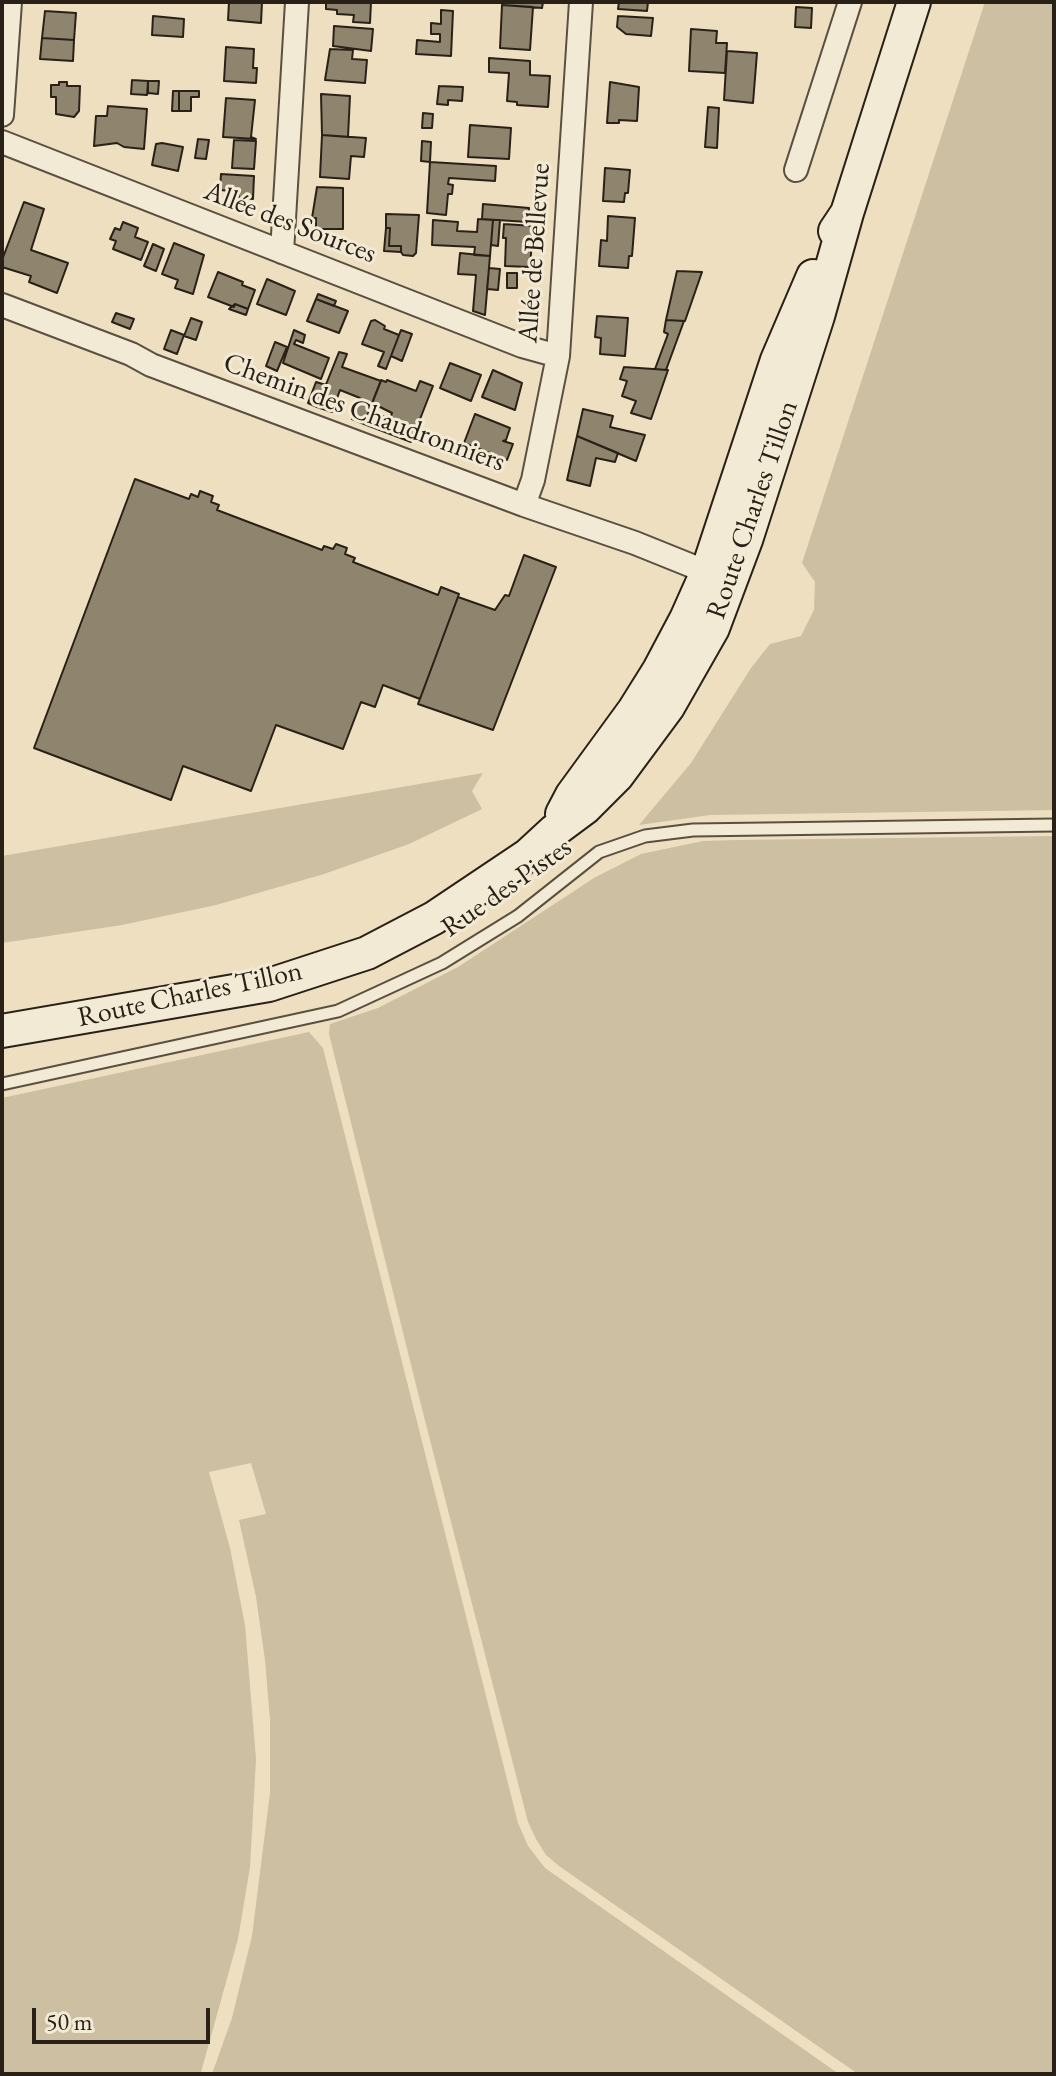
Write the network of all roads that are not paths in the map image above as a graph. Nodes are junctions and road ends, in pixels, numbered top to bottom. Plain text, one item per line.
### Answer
1 (10, 2) edge
2 (297, 2) edge
3 (581, 2) edge
4 (850, 2) edge
5 (914, 2) edge
6 (2, 115) edge
7 (2, 142) edge
8 (796, 170) dead end
9 (847, 213) junction
10 (282, 252) junction
11 (2, 305) edge
12 (558, 356) junction
13 (524, 505) junction
14 (707, 572) junction
15 (1054, 825) edge
16 (554, 831) junction
17 (2, 1031) edge
18 (2, 1084) edge

1 - 6 street
2 - 10 street
3 - 12 street, Allée de Bellevue
4 - 8 street
5 - 9 main road
7 - 10 street, Allée des Sources
9 - 14 main road
9 - 16 main road, Route Charles Tillon
10 - 12 street, Allée des Sources
11 - 13 street, Chemin des Chaudronniers
12 - 13 street, Allée de Bellevue
13 - 14 street, Chemin des Chaudronniers
14 - 16 main road
15 - 18 lane, Rue des Pistes
16 - 17 main road, Route Charles Tillon

